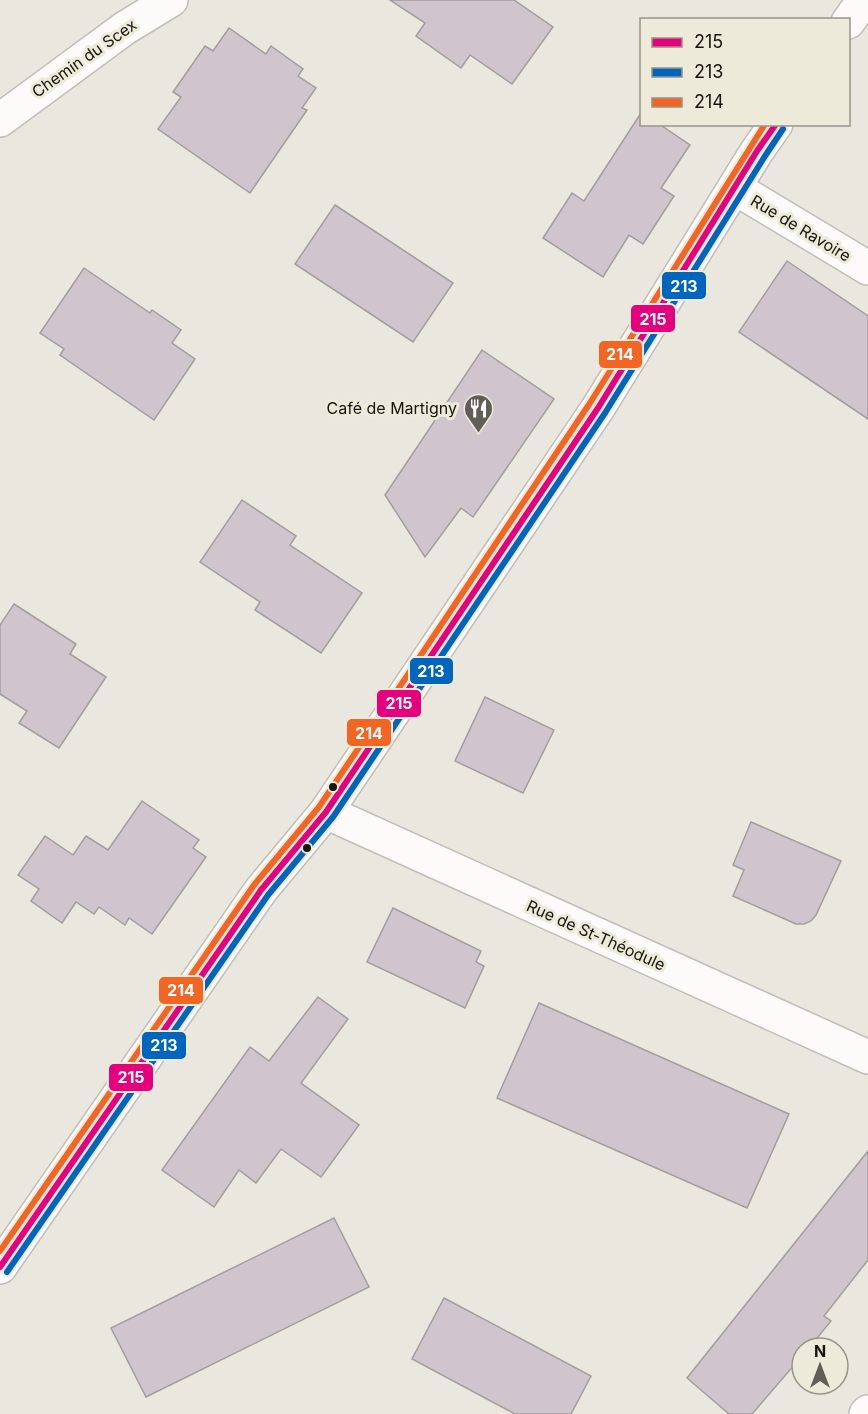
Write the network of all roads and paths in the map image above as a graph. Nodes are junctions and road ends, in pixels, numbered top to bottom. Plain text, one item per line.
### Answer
1 (171, 0) edge
2 (864, 0) edge
3 (850, 21) edge
4 (0, 120) edge
5 (775, 126) edge
6 (735, 188) junction
7 (868, 268) edge
8 (326, 812) junction
9 (868, 1058) edge
10 (0, 1267) edge

1 - 4 street, Chemin du Scex
2 - 3 street
5 - 6 street
6 - 7 street, Rue de Ravoire
6 - 8 street
8 - 9 street, Rue de St-Théodule
8 - 10 street

